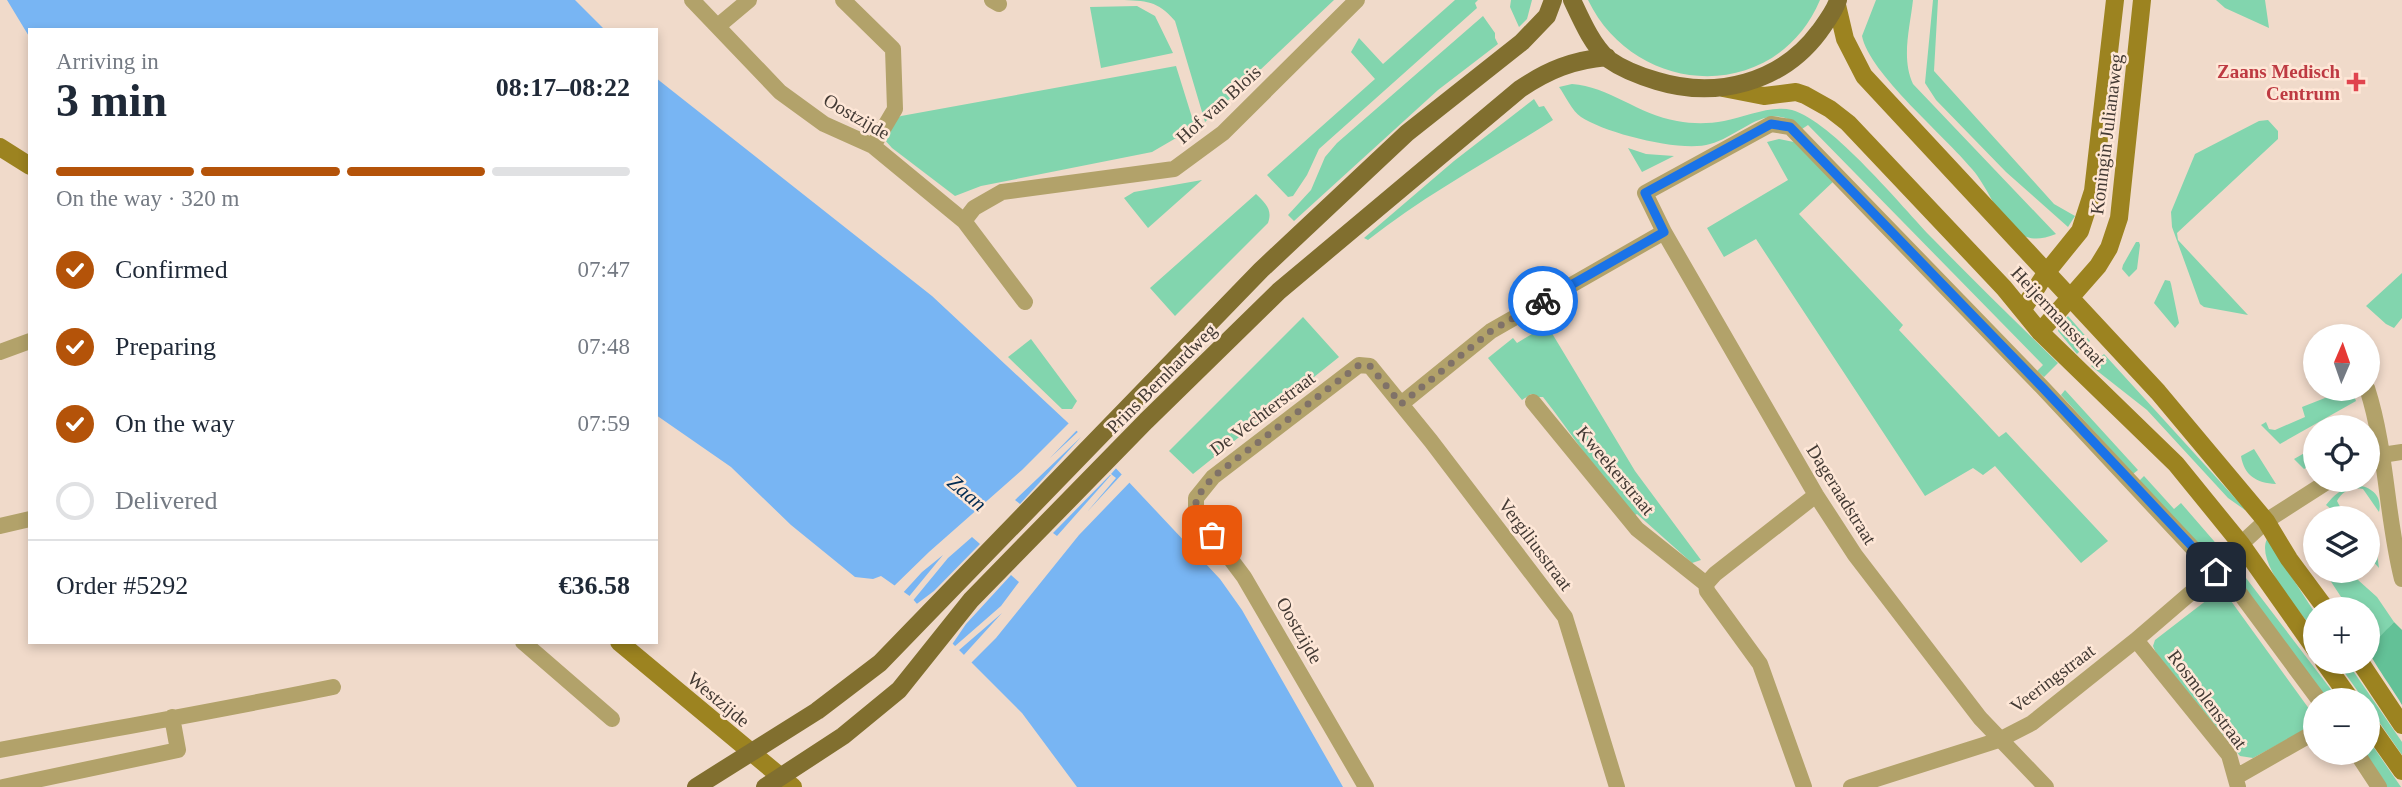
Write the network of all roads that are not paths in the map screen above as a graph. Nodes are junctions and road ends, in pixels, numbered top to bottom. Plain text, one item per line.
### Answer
1 (692, 0) edge
2 (749, 0) edge
3 (843, 0) edge
4 (1357, 0) edge
5 (1553, 0) edge
6 (1572, 0) edge
7 (2115, 0) edge
8 (2142, 0) edge
9 (1838, 2) edge
10 (719, 26) junction
11 (1606, 57) junction
12 (1723, 88) junction
13 (873, 146) junction
14 (0, 147) edge
15 (28, 165) edge
16 (964, 221) junction
17 (1664, 232) junction
18 (2046, 274) junction
19 (2070, 298) junction
20 (1026, 302) dead end
21 (2023, 309) junction
22 (2040, 332) junction
23 (28, 342) edge
24 (0, 352) edge
25 (1359, 365) joint
26 (1533, 402) dead end
27 (1401, 404) junction
28 (2402, 453) edge
29 (2380, 457) edge
30 (2380, 480) edge
31 (2311, 492) edge
32 (1816, 495) junction
33 (1196, 498) joint
34 (28, 519) edge
35 (2266, 521) junction
36 (0, 526) edge
37 (2241, 544) junction
38 (2216, 572) junction
39 (2402, 579) edge
40 (1706, 584) junction
41 (2317, 597) edge
42 (2303, 632) edge
43 (2136, 640) junction
44 (525, 644) edge
45 (621, 644) edge
46 (2368, 674) edge
47 (333, 687) dead end
48 (2310, 688) edge
49 (172, 718) junction
50 (612, 719) dead end
51 (2402, 725) edge
52 (1999, 740) junction
53 (2303, 740) edge
54 (2380, 740) edge
55 (0, 750) edge
56 (752, 754) junction
57 (2365, 765) edge
58 (2402, 771) edge
59 (787, 782) edge
60 (2237, 782) edge
61 (1, 785) edge
62 (696, 787) edge
63 (765, 787) edge
64 (1366, 787) edge
65 (1618, 787) edge
66 (1804, 787) edge
67 (1851, 787) edge
68 (2046, 787) edge
69 (2379, 787) edge

1 - 10 street, Oostzijde
2 - 10 street
3 - 13 street
4 - 16 street, Hof van Blois
5 - 56 main road, Prins Bernhardweg
6 - 11 main road
7 - 18 main road, Koningin Julianaweg
8 - 19 main road, Koningin Julianaweg
9 - 12 main road
9 - 18 main road, Heijermansstraat
10 - 13 street, Oostzijde
11 - 12 main road
11 - 59 main road, Prins Bernhardweg
12 - 21 main road, Heijermansstraat
13 - 16 street, Oostzijde
14 - 15 main road
16 - 20 street, Oostzijde
17 - 27 street
17 - 32 street, Dageraadstraat
17 - 38 street, Dageraadstraat
18 - 19 main road, Heijermansstraat
18 - 21 main road, Koningin Julianaweg
19 - 22 main road, Koningin Julianaweg
19 - 35 main road, Heijermansstraat
21 - 22 main road, Heijermansstraat
22 - 37 main road, Heijermansstraat
23 - 24 street
25 - 27 street, Vergiliusstraat
25 - 33 street, De Vechterstraat
26 - 40 street, Kweekerstraat
27 - 65 street, Vergiliusstraat
28 - 29 street
30 - 39 street
31 - 35 street
32 - 40 street
32 - 52 street, Dageraadstraat
33 - 64 street, Oostzijde
34 - 36 street
35 - 37 street
35 - 41 main road, Heijermansstraat
37 - 42 main road, Heijermansstraat
38 - 43 street, Veeringstraat
38 - 48 street
40 - 66 street, Kweekerstraat
43 - 52 street, Veeringstraat
43 - 60 street, Rosmolenstraat
44 - 50 street
45 - 56 main road, Westzijde
46 - 51 main road
47 - 49 street
49 - 55 street
49 - 61 street
52 - 67 street, Veeringstraat
52 - 68 street, Dageraadstraat
53 - 60 street
54 - 58 main road
56 - 59 main road, Westzijde
56 - 62 main road, Prins Bernhardweg
57 - 69 street
59 - 63 main road, Prins Bernhardweg

